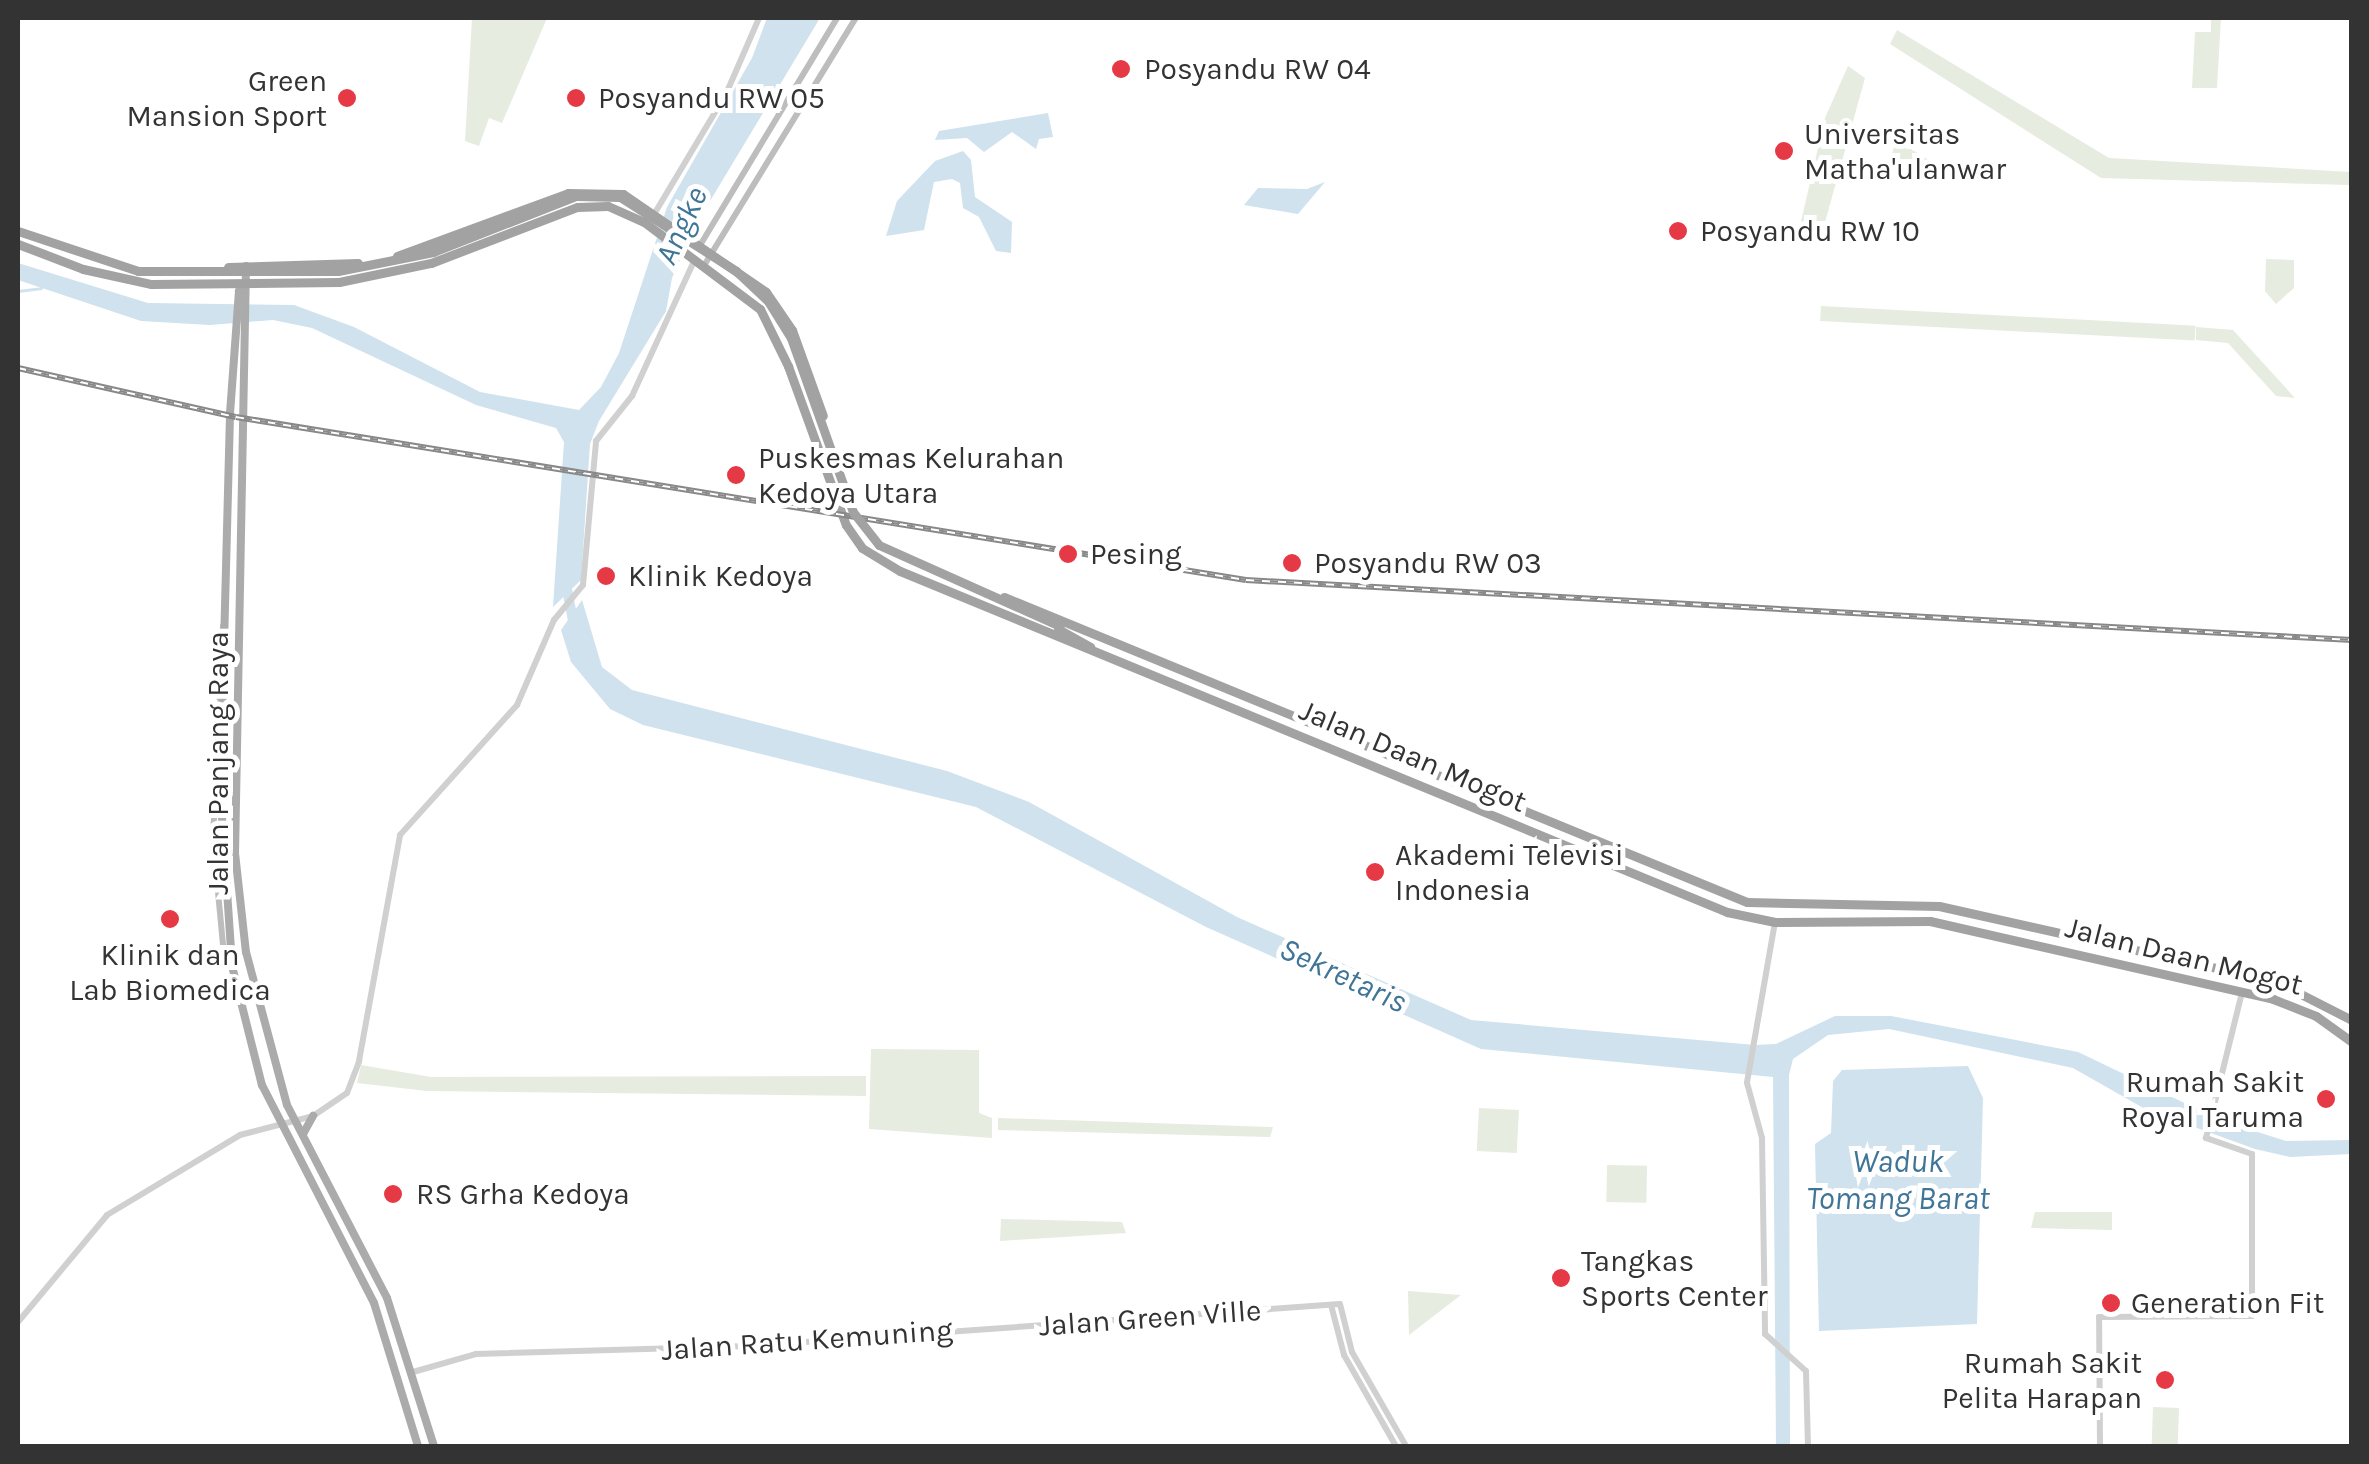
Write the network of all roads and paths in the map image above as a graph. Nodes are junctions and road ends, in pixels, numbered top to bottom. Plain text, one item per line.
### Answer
1 (758, 18) edge
2 (837, 18) edge
3 (856, 18) edge
4 (773, 124) junction
5 (786, 132) junction
6 (658, 212) junction
7 (18, 235) edge
8 (698, 240) junction
9 (714, 250) junction
10 (697, 258) junction
11 (379, 260) junction
12 (365, 263) junction
13 (246, 266) junction
14 (382, 276) junction
15 (368, 279) junction
16 (258, 283) junction
17 (245, 289) junction
18 (821, 409) junction
19 (804, 415) junction
20 (230, 422) junction
21 (245, 424) junction
22 (910, 558) junction
23 (926, 565) junction
24 (900, 571) junction
25 (918, 580) junction
26 (1059, 627) junction
27 (1096, 636) junction
28 (1092, 650) junction
29 (1554, 825) junction
30 (1566, 830) junction
31 (1548, 839) junction
32 (1560, 844) junction
33 (1774, 922) junction
34 (2094, 941) junction
35 (2116, 946) junction
36 (2090, 958) junction
37 (2112, 963) junction
38 (2242, 992) junction
39 (2352, 1020) edge
40 (2352, 1042) edge
41 (294, 1116) junction
42 (313, 1116) junction
43 (279, 1122) junction
44 (304, 1138) junction
45 (1335, 1305) junction
46 (18, 1322) edge
47 (969, 1329) joint
48 (413, 1372) junction
49 (418, 1446) edge
50 (434, 1446) edge
51 (1396, 1446) edge
52 (1406, 1446) edge
53 (1808, 1446) edge
54 (2100, 1446) edge

1 - 6 street
2 - 4 main road
3 - 5 main road
4 - 5 main road
4 - 8 main road
5 - 9 main road
6 - 8 highway, Jalan Daan Mogot, bridge
6 - 11 highway, Jalan Daan Mogot
7 - 13 highway, Jalan Daan Mogot
7 - 17 highway, Jalan Daan Mogot
7 - 26 highway, Jalan Daan Mogot, bridge
8 - 9 highway, Jalan Daan Mogot
9 - 10 main road
9 - 18 highway, Jalan Daan Mogot
10 - 14 highway, Jalan Daan Mogot
10 - 19 highway, Jalan Daan Mogot
10 - 42 street
11 - 12 highway, Jalan Daan Mogot
11 - 14 highway
12 - 13 highway, Jalan Daan Mogot
12 - 15 highway
13 - 16 highway
13 - 17 main road, Jalan Panjang Raya
14 - 15 highway, Jalan Daan Mogot
15 - 16 highway, Jalan Daan Mogot
16 - 17 highway, Jalan Daan Mogot
17 - 20 main road, Jalan Panjang Raya
17 - 21 main road, Jalan Panjang Raya
18 - 19 highway
18 - 22 highway, Jalan Daan Mogot
19 - 24 highway, Jalan Daan Mogot
20 - 21 main road
20 - 43 main road, Jalan Panjang Raya
21 - 41 main road, Jalan Panjang Raya
22 - 23 highway, Jalan Daan Mogot
22 - 24 highway
23 - 25 highway
23 - 27 highway, Jalan Daan Mogot
24 - 25 highway, Jalan Daan Mogot
25 - 28 highway, Jalan Daan Mogot
26 - 27 highway, Jalan Daan Mogot
26 - 28 highway, Jalan Daan Mogot
27 - 29 highway, Jalan Daan Mogot
28 - 31 highway, Jalan Daan Mogot
29 - 30 highway, Jalan Daan Mogot
29 - 31 highway
30 - 32 highway
30 - 34 highway, Jalan Daan Mogot
31 - 32 highway, Jalan Daan Mogot
32 - 33 highway, Jalan Daan Mogot
33 - 36 highway, Jalan Daan Mogot
33 - 53 street
34 - 35 highway, Jalan Daan Mogot
34 - 36 highway
35 - 37 highway
35 - 39 highway, Jalan Daan Mogot
36 - 37 highway, Jalan Daan Mogot
37 - 38 highway, Jalan Daan Mogot
38 - 40 highway, Jalan Daan Mogot
38 - 54 street
41 - 42 street
41 - 43 street
41 - 44 main road, Jalan Panjang Raya
42 - 44 main road
43 - 46 street
43 - 49 main road, Jalan Panjang Raya
44 - 48 main road, Jalan Panjang Raya
45 - 47 street, Jalan Green Ville
45 - 51 street
45 - 52 street
47 - 48 street, Jalan Ratu Kemuning
48 - 50 main road, Jalan Panjang Raya

